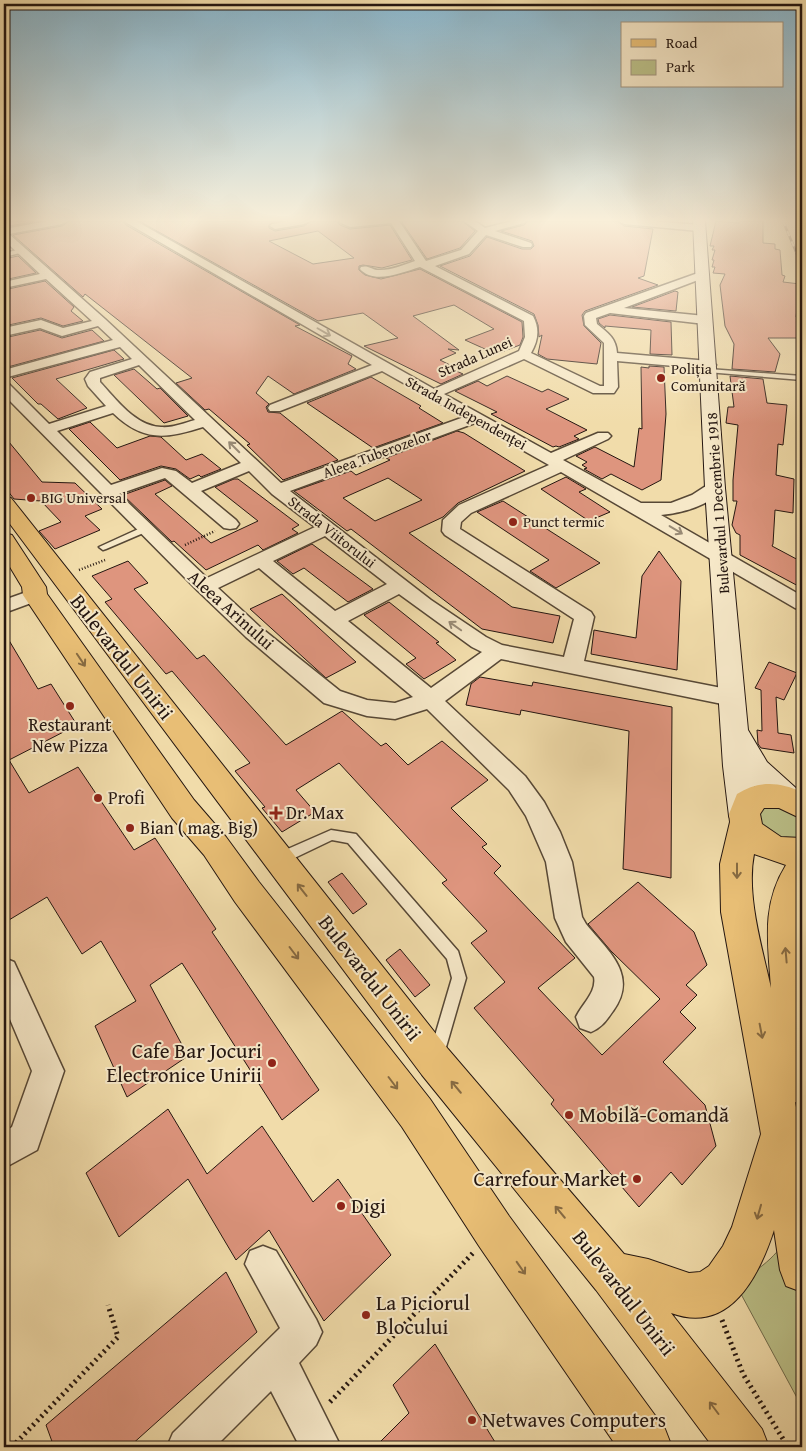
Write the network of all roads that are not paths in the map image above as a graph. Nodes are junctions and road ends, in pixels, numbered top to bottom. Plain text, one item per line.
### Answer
1 (65, 289) edge
2 (249, 289) edge
3 (471, 289) edge
4 (664, 289) edge
5 (703, 289) edge
6 (611, 309) junction
7 (705, 320) junction
8 (101, 322) junction
9 (4, 332) edge
10 (122, 342) junction
11 (524, 354) junction
12 (611, 356) junction
13 (142, 360) junction
14 (383, 366) junction
15 (709, 368) junction
16 (4, 374) edge
17 (802, 378) edge
18 (6, 391) edge
19 (433, 394) junction
20 (117, 407) junction
21 (275, 408) dead end
22 (475, 418) junction
23 (207, 421) junction
24 (46, 430) junction
25 (603, 436) dead end
26 (554, 463) junction
27 (252, 464) junction
28 (715, 488) junction
29 (190, 490) junction
30 (278, 490) junction
31 (108, 492) junction
32 (4, 502) edge
33 (634, 506) junction
34 (230, 524) road end
35 (327, 528) junction
36 (145, 529) junction
37 (4, 540) edge
38 (103, 547) dead end
39 (721, 557) junction
40 (260, 560) junction
41 (400, 585) junction
42 (205, 587) junction
43 (20, 601) edge
44 (802, 604) edge
45 (333, 621) junction
46 (497, 651) junction
47 (573, 665) junction
48 (431, 700) junction
49 (733, 712) junction
50 (795, 800) edge
51 (744, 819) junction
52 (802, 851) edge
53 (278, 859) junction
54 (799, 883) edge
55 (4, 972) edge
56 (591, 1017) dead end
57 (436, 1062) junction
58 (802, 1086) edge
59 (781, 1131) junction
60 (4, 1151) edge
61 (264, 1264) dead end
62 (802, 1270) edge
63 (612, 1274) junction
64 (276, 1359) junction
65 (315, 1436) edge
66 (639, 1440) edge
67 (187, 1447) edge
68 (744, 1447) edge

1 - 8 street, Strada Viitorului
2 -> 14 street, Strada Independenței
3 - 11 street, Strada Lunei
4 - 6 street
5 - 7 main road, Bulevardul 1 Decembrie 1918
6 - 7 street
6 - 12 street
7 - 15 main road, Bulevardul 1 Decembrie 1918
8 - 9 street
8 - 10 street, Strada Viitorului
10 - 13 street, Strada Viitorului
10 - 16 street
11 - 12 street
11 - 19 street, Strada Lunei
12 - 15 street
13 - 20 street
13 - 23 street, Strada Viitorului
14 - 19 street, Strada Independenței
14 - 21 street
15 - 17 lane
15 - 28 main road, Bulevardul 1 Decembrie 1918
18 - 24 street, Aleea Arinului
19 - 22 street, Strada Independenței
20 - 23 street
20 - 24 street
22 - 26 street, Strada Independenței
22 - 30 street, Aleea Tuberozelor
27 -> 23 street, Strada Viitorului
24 - 31 street, Aleea Arinului
25 - 26 street
26 - 33 street, Strada Independenței
26 - 47 street
27 - 29 street
27 - 30 street, Strada Viitorului
28 - 33 street
28 - 39 main road, Bulevardul 1 Decembrie 1918
29 - 31 street
29 - 34 street
30 - 35 street, Strada Viitorului
31 - 36 street, Aleea Arinului
32 - 53 main road, Bulevardul Unirii
33 -> 39 street, Strada Independenței
35 - 40 street
35 - 41 street, Strada Viitorului
36 - 38 lane
36 - 42 street, Aleea Arinului
37 - 43 main road, Bulevardul Unirii
39 - 44 street, Strada Independenței
39 - 49 main road, Bulevardul 1 Decembrie 1918
40 - 42 street
40 - 45 street
41 - 45 street
46 -> 41 street, Strada Viitorului
42 - 48 street, Aleea Arinului
43 -> 66 main road, Bulevardul Unirii
45 - 48 street
46 - 47 street, Strada Viitorului
46 - 48 street, Aleea Arinului
47 - 49 street, Strada Viitorului
48 - 56 street
49 - 50 main road, Bulevardul 1 Decembrie 1918
49 - 51 main road, Bulevardul 1 Decembrie 1918
50 - 51 main road
51 - 52 main road
51 -> 59 main road, Bulevardul 1 Decembrie 1918
57 -> 53 main road, Bulevardul Unirii
53 - 57 lane
58 -> 54 main road
55 - 60 street
63 -> 57 main road, Bulevardul Unirii
59 - 62 main road, Bulevardul 1 Decembrie 1918
59 -> 63 main road
61 - 64 street
68 -> 63 main road, Bulevardul Unirii
64 - 65 street
64 - 67 street

